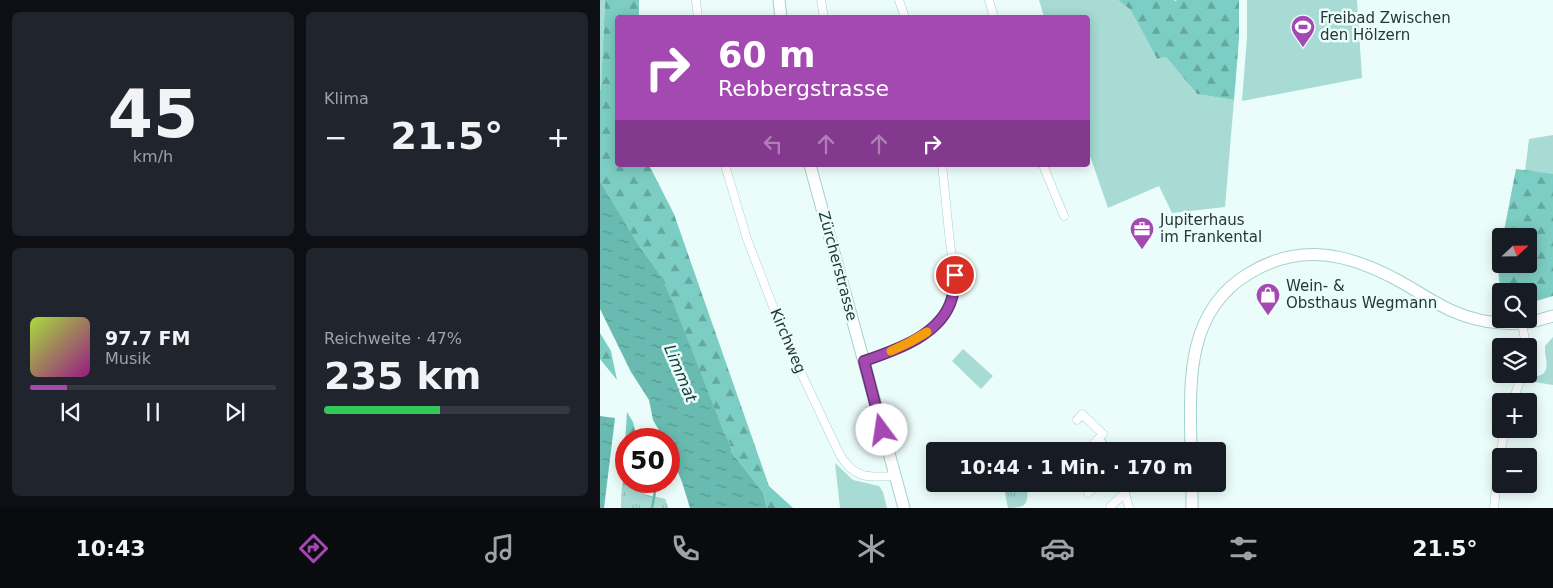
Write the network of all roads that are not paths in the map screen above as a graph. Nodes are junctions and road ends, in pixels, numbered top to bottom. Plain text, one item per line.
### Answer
1 (696, 0) edge
2 (779, 0) edge
3 (822, 0) edge
4 (899, 0) edge
5 (988, 0) edge
6 (698, 15) edge
7 (780, 15) edge
8 (824, 15) edge
9 (904, 15) edge
10 (993, 15) edge
11 (726, 167) edge
12 (811, 167) edge
13 (942, 167) edge
14 (1044, 167) edge
15 (1064, 216) dead end
16 (1553, 316) edge
17 (1492, 321) edge
18 (1537, 321) edge
19 (865, 364) junction
20 (1077, 420) dead end
21 (1503, 438) edge
22 (1098, 439) junction
23 (1096, 442) edge
24 (1101, 442) edge
25 (1191, 442) edge
26 (894, 476) junction
27 (1192, 492) edge
28 (1125, 493) joint
29 (1110, 507) edge
30 (904, 508) edge
31 (1129, 508) edge
32 (1192, 508) edge
33 (1494, 508) edge

1 - 6 street
2 - 7 main road
3 - 8 street
4 - 9 street
5 - 10 street
11 - 26 street, Kirchweg
12 - 19 main road, Zürcherstrasse
13 - 19 street
14 - 15 street
16 - 18 main road
17 - 25 main road
19 - 26 main road, Zürcherstrasse
20 - 22 street
21 - 33 street
22 - 23 street
22 - 24 street
26 - 30 main road, Zürcherstrasse
27 - 32 main road
28 - 29 street
28 - 31 street

